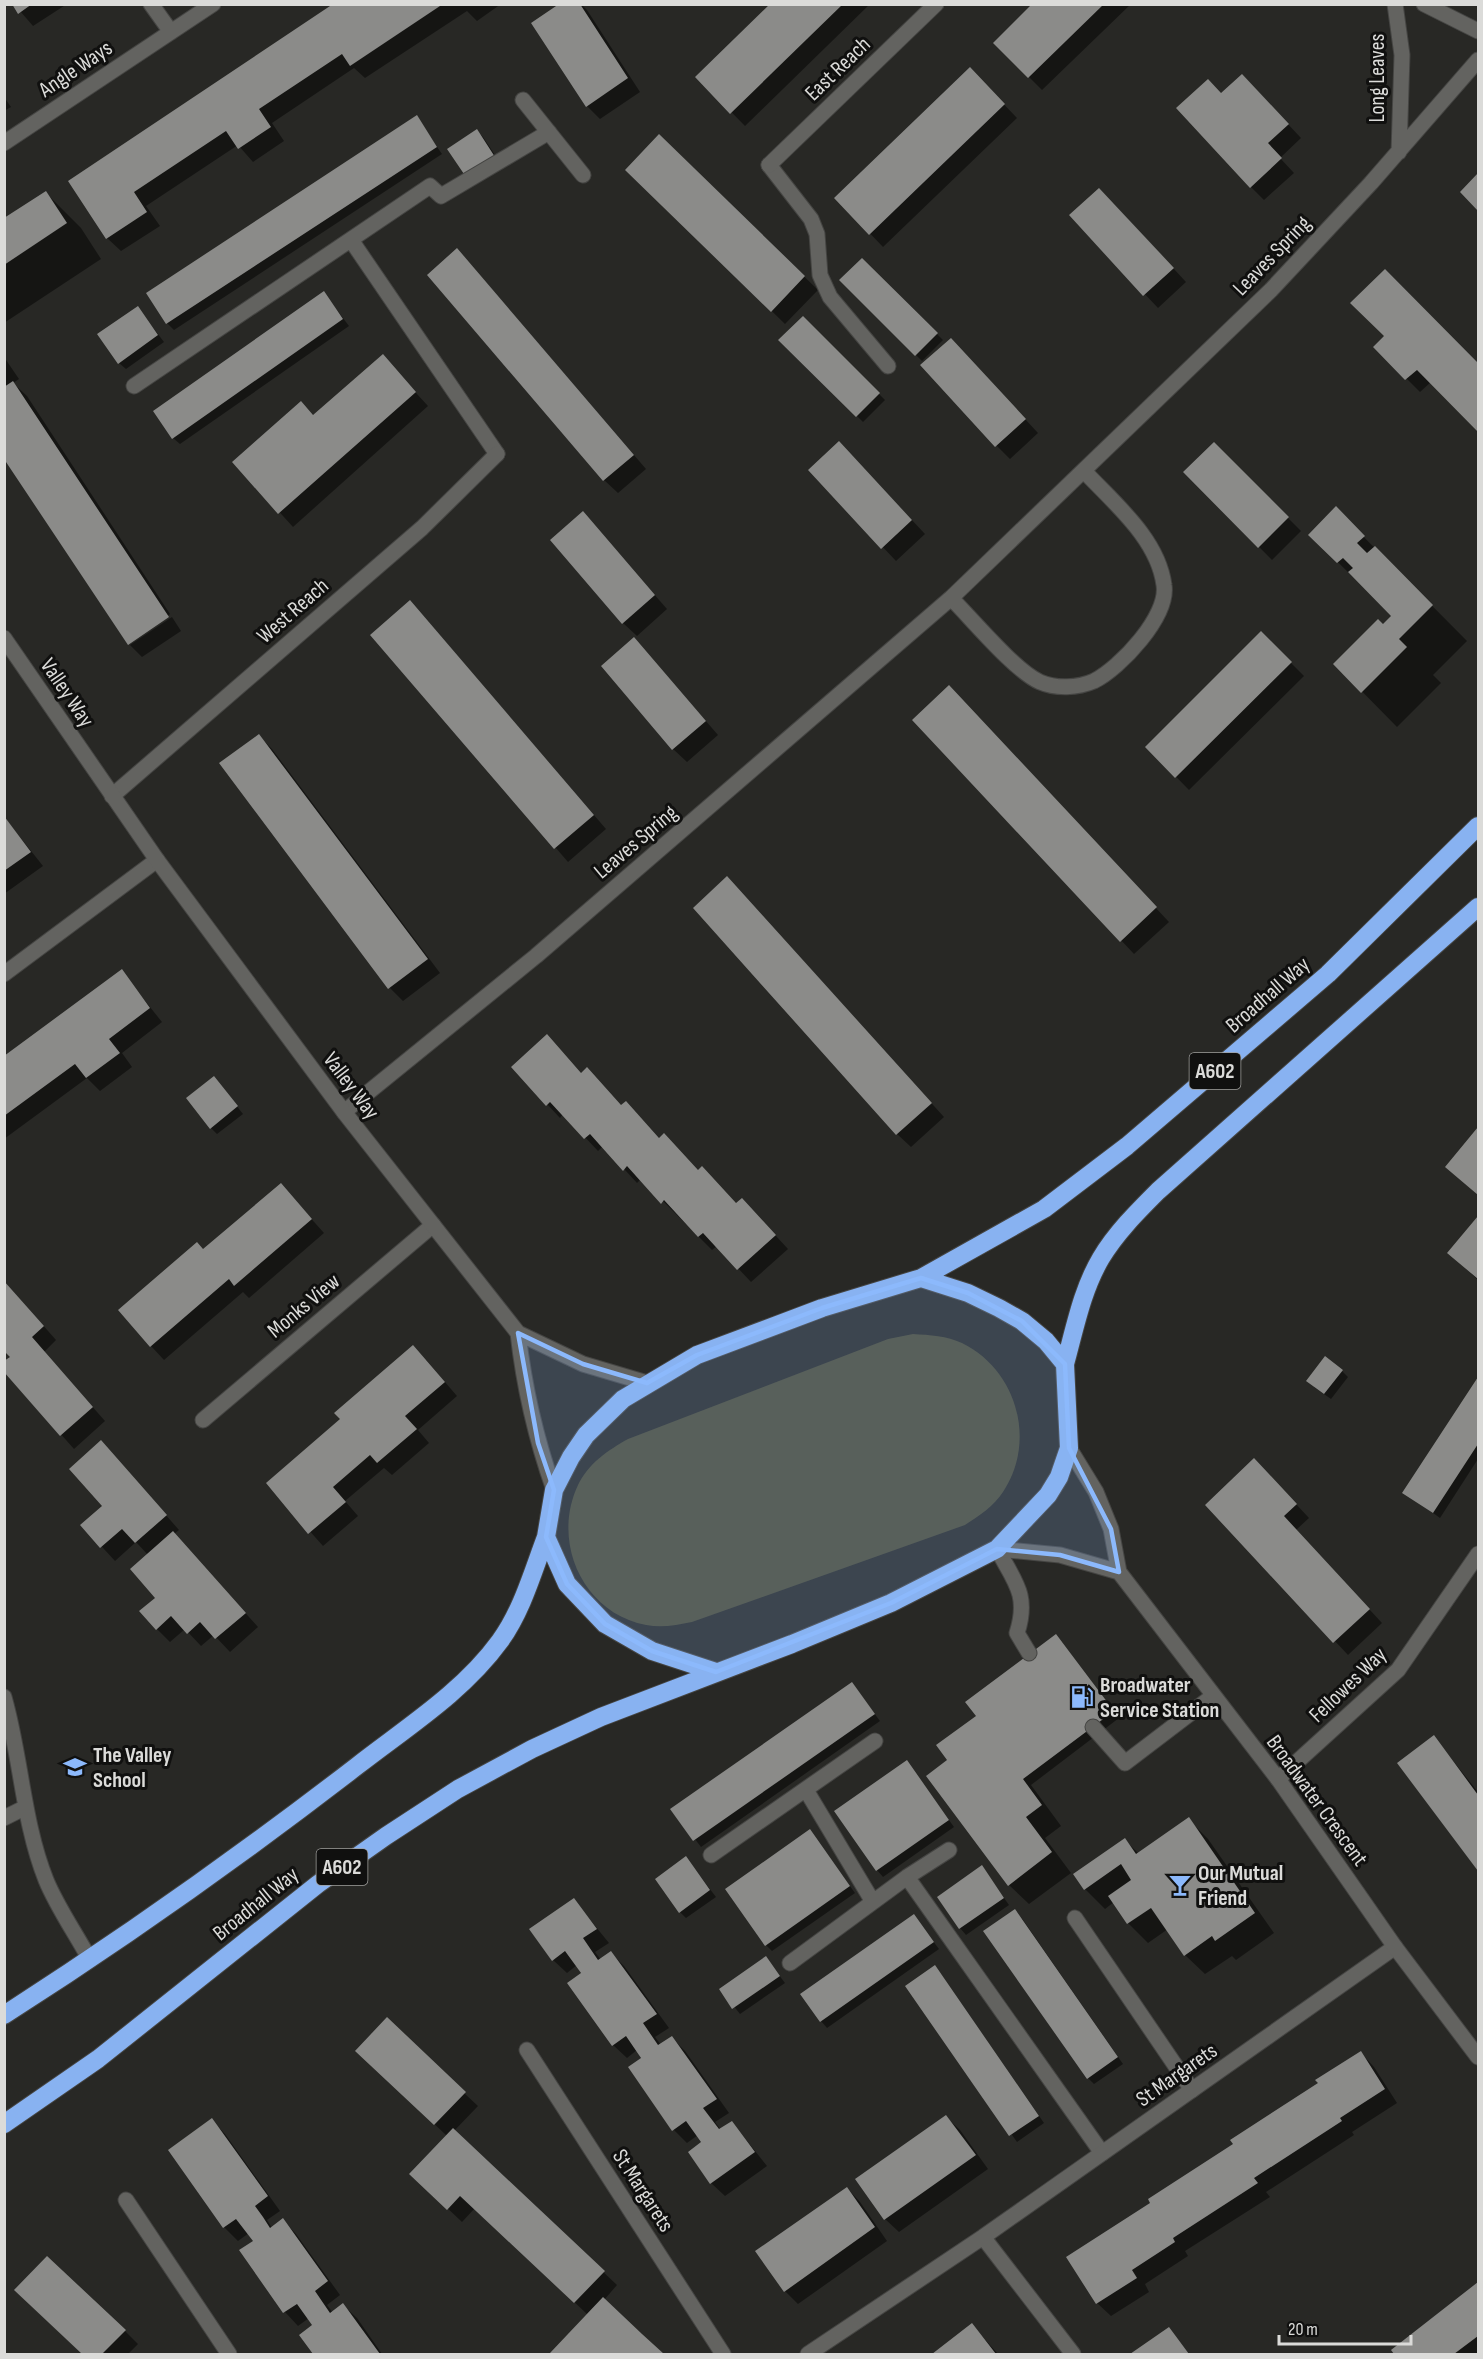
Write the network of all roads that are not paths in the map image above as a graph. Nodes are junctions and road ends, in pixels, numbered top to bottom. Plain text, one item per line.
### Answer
1 (151, 4) edge
2 (213, 4) edge
3 (936, 4) edge
4 (1395, 4) edge
5 (1424, 4) edge
6 (1479, 31) edge
7 (171, 32) junction
8 (1479, 60) edge
9 (523, 100) dead end
10 (549, 132) junction
11 (4, 143) edge
12 (1399, 152) junction
13 (583, 176) dead end
14 (351, 240) junction
15 (888, 366) dead end
16 (134, 386) dead end
17 (1084, 471) junction
18 (951, 598) junction
19 (4, 638) edge
20 (112, 796) junction
21 (1479, 826) edge
22 (157, 860) junction
23 (1479, 907) edge
24 (4, 974) edge
25 (344, 1112) junction
26 (433, 1225) junction
27 (921, 1278) junction
28 (518, 1333) junction
29 (1065, 1364) junction
30 (647, 1383) junction
31 (203, 1420) dead end
32 (1069, 1448) junction
33 (554, 1490) junction
34 (546, 1537) junction
35 (997, 1549) junction
36 (1479, 1554) edge
37 (1119, 1572) junction
38 (1029, 1653) dead end
39 (716, 1672) junction
40 (1213, 1696) junction
41 (4, 1697) edge
42 (1093, 1727) dead end
43 (875, 1742) dead end
44 (1278, 1779) junction
45 (806, 1790) junction
46 (26, 1807) junction
47 (4, 1818) edge
48 (949, 1850) dead end
49 (711, 1855) dead end
50 (907, 1877) junction
51 (873, 1902) junction
52 (1075, 1918) dead end
53 (1395, 1947) junction
54 (90, 1960) junction
55 (790, 1963) dead end
56 (4, 2015) edge
57 (527, 2050) dead end
58 (1479, 2057) edge
59 (1192, 2090) junction
60 (4, 2124) edge
61 (1102, 2153) junction
62 (126, 2200) dead end
63 (983, 2237) junction
64 (230, 2355) edge
65 (723, 2355) edge
66 (808, 2355) edge
67 (1073, 2355) edge

1 - 7 street
2 - 7 street, Angle Ways
3 - 15 street, East Reach
4 - 12 street, Long Leaves
5 - 6 street
7 - 11 street, Angle Ways
8 - 12 street, Leaves Spring
9 - 10 street
10 - 13 street
10 - 14 street
12 - 17 street, Leaves Spring
14 - 16 street
14 - 20 street, West Reach
17 - 18 street, Leaves Spring
17 - 18 street
18 - 25 street, Leaves Spring
19 - 20 street, Valley Way
20 - 22 street, Valley Way
21 - 27 highway, Broadhall Way / A602
22 - 24 street
22 - 25 street, Valley Way
23 - 29 highway, A602
25 - 26 street, Valley Way
26 - 28 street, Valley Way
26 - 31 street, Monks View
27 - 29 highway
27 - 30 highway, Broadhall Way
28 - 30 street, Valley Way
28 - 33 street
29 - 32 highway
30 - 33 highway, Broadhall Way
32 - 35 highway, Broadhall Way
32 - 37 street, Broadwater Crescent
33 - 34 highway, Broadhall Way
34 - 39 highway
34 - 54 highway, Broadhall Way
35 - 37 street
35 - 38 street
35 - 39 highway, Broadhall Way
36 - 44 street, Fellowes Way
37 - 40 street, Broadwater Crescent
39 - 60 highway, Broadhall Way / A602
40 - 42 street
40 - 44 street, Broadwater Crescent
41 - 46 street
43 - 45 street
44 - 53 street, Broadwater Crescent
45 - 49 street
45 - 51 street
46 - 47 street
46 - 54 street
48 - 50 street
50 - 51 street
50 - 61 street
51 - 55 street
52 - 59 street
53 - 58 street, Broadwater Crescent
53 - 59 street, St Margarets
54 - 56 highway, Broadhall Way
57 - 65 street, St Margarets
59 - 61 street, St Margarets
61 - 63 street, St Margarets
62 - 64 street
63 - 66 street, St Margarets
63 - 67 street

